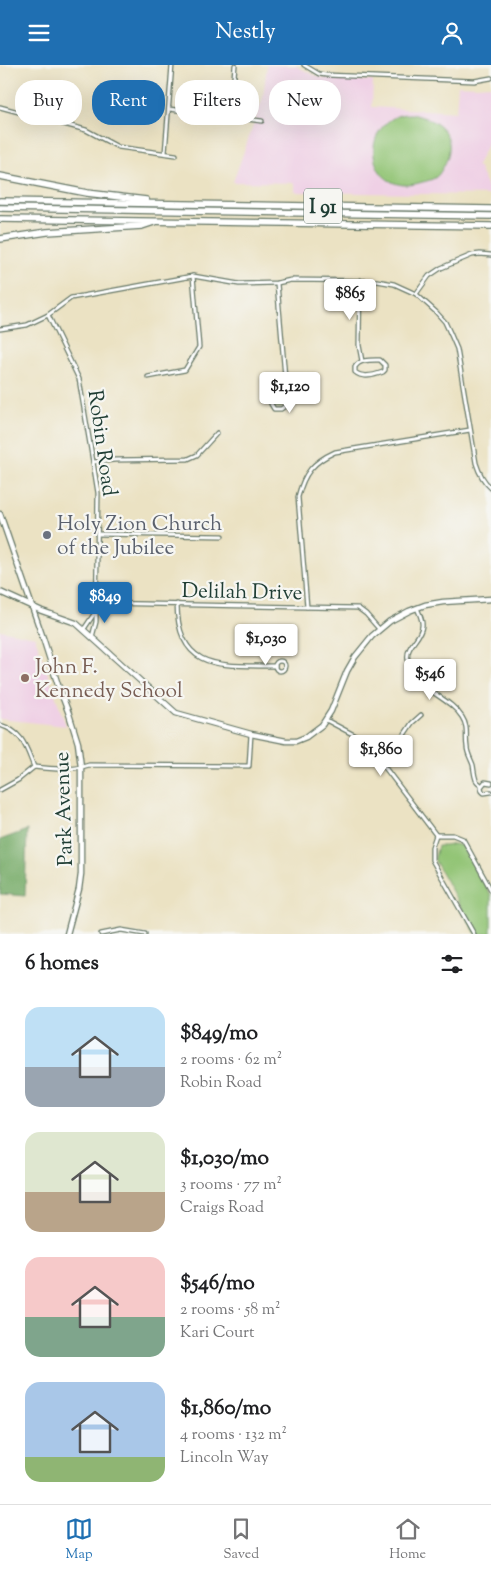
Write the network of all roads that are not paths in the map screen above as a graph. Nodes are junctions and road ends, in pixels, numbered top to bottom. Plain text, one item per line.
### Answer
1 (172, 65) edge
2 (235, 65) edge
3 (304, 65) edge
4 (491, 78) edge
5 (234, 80) edge
6 (0, 107) edge
7 (168, 109) junction
8 (175, 110) edge
9 (259, 121) edge
10 (262, 121) dead end
11 (165, 153) junction
12 (176, 155) dead end
13 (0, 176) edge
14 (0, 201) edge
15 (156, 203) junction
16 (491, 209) edge
17 (0, 210) edge
18 (491, 217) edge
19 (0, 219) edge
20 (155, 221) junction
21 (491, 226) edge
22 (0, 239) edge
23 (491, 255) edge
24 (193, 276) junction
25 (360, 280) junction
26 (276, 283) junction
27 (416, 294) junction
28 (48, 315) junction
29 (0, 329) edge
30 (362, 361) junction
31 (148, 377) dead end
32 (286, 389) junction
33 (470, 429) junction
34 (217, 433) dead end
35 (93, 462) junction
36 (491, 488) edge
37 (0, 514) edge
38 (97, 534) junction
39 (222, 536) dead end
40 (0, 592) edge
41 (491, 599) edge
42 (96, 603) junction
43 (31, 605) junction
44 (177, 605) junction
45 (307, 607) junction
46 (417, 607) junction
47 (96, 611) junction
48 (84, 629) junction
49 (379, 629) junction
50 (92, 637) junction
51 (275, 666) dead end
52 (421, 715) dead end
53 (326, 720) junction
54 (0, 725) edge
55 (251, 734) junction
56 (380, 761) junction
57 (34, 767) junction
58 (81, 767) junction
59 (491, 783) edge
60 (481, 785) junction
61 (0, 790) edge
62 (491, 792) edge
63 (436, 835) junction
64 (491, 890) edge
65 (68, 934) edge
66 (101, 934) edge
67 (145, 934) edge
68 (474, 934) edge

1 - 7 street
2 - 5 street
3 - 4 street
6 - 11 street
7 - 8 street
7 - 11 street
9 - 10 street
11 - 12 street
13 - 15 highway
14 - 15 highway, I 91
15 - 16 highway, I 91
17 - 18 highway
19 - 20 highway, I 91
20 - 21 highway, I 91
20 - 22 highway
23 - 27 street
24 - 26 street
24 - 28 street
24 - 31 street
25 - 26 street
25 - 27 street
25 - 30 street
26 - 32 street
27 - 33 street
28 - 29 street
28 - 35 street, Robin Road
30 - 30 street
32 - 32 street
33 - 36 street
33 - 45 street
34 - 35 street
35 - 38 street, Robin Road
37 - 43 street, Park Avenue
38 - 39 street
38 - 42 street, Robin Road
40 - 43 street
41 - 46 street
42 - 44 street, Delilah Drive
42 - 47 street, Robin Road
43 - 48 street
43 - 58 street, Park Avenue
44 - 45 street, Delilah Drive
44 - 51 street
45 - 49 street, Delilah Drive
46 - 49 street
46 - 60 street
47 - 48 street
47 - 50 street, Robin Road
48 - 50 street
49 - 53 street
50 - 55 street
52 - 56 street
53 - 55 street
53 - 56 street
54 - 57 street
55 - 58 street
56 - 63 street
57 - 58 street
57 - 61 street
58 - 65 street, Park Avenue
59 - 60 street
60 - 62 street
63 - 64 street
63 - 68 street
66 - 67 street

